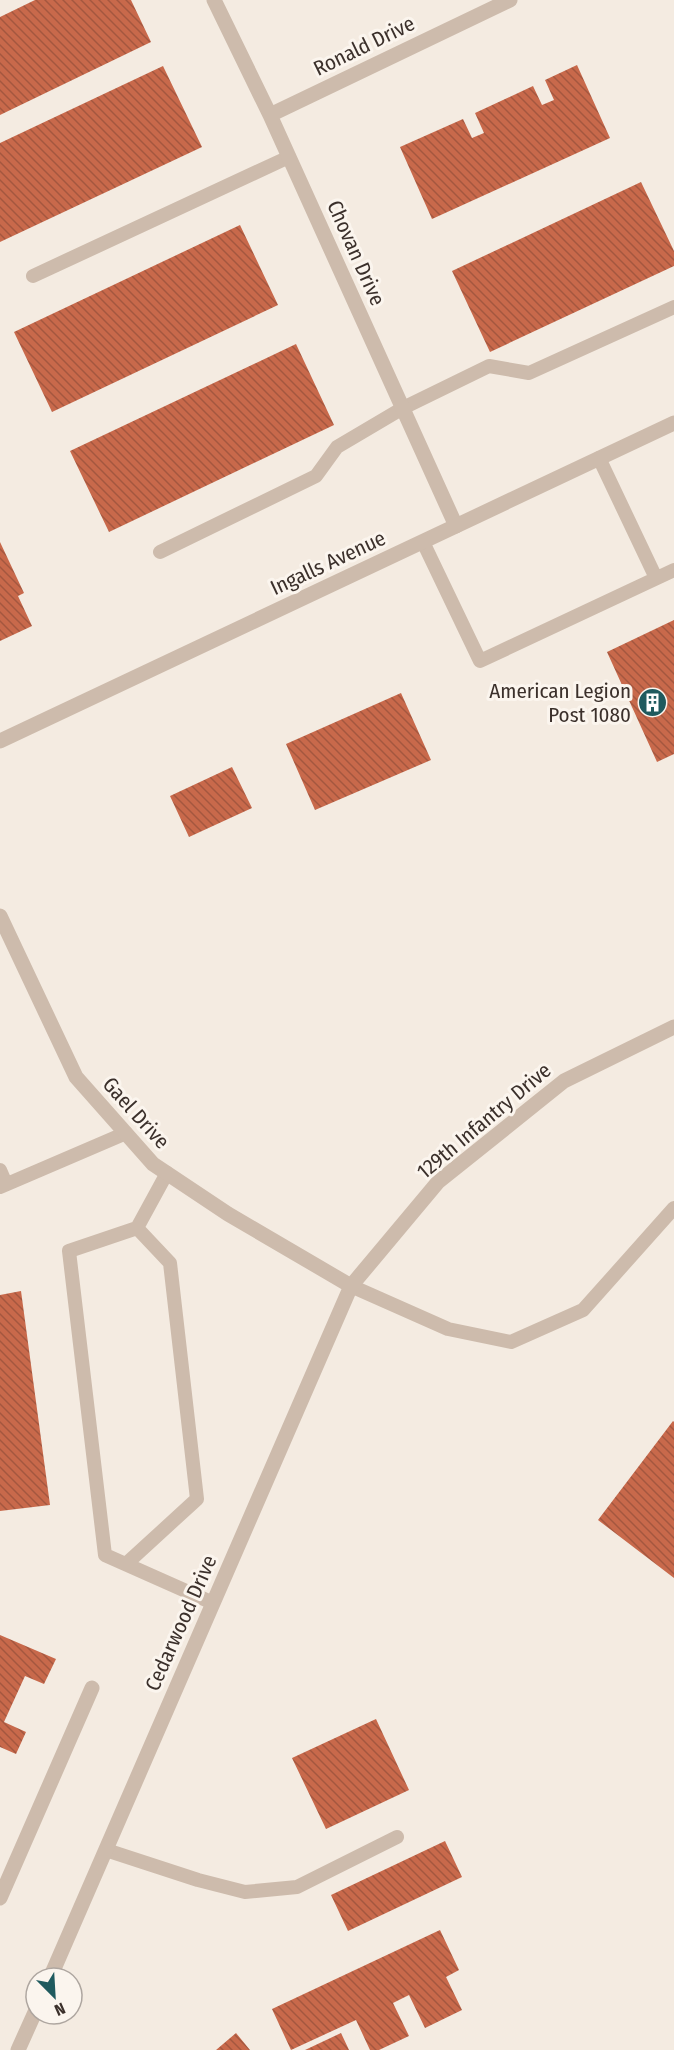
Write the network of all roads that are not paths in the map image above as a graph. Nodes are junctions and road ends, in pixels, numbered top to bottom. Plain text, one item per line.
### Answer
1 (214, 0) edge
2 (510, 0) edge
3 (270, 115) junction
4 (289, 157) junction
5 (33, 276) dead end
6 (674, 308) edge
7 (403, 408) junction
8 (674, 423) edge
9 (599, 458) junction
10 (456, 525) junction
11 (423, 542) junction
12 (160, 552) dead end
13 (674, 570) edge
14 (656, 578) junction
15 (0, 741) edge
16 (0, 916) edge
17 (674, 1027) edge
18 (126, 1133) junction
19 (0, 1170) edge
20 (166, 1173) junction
21 (3, 1185) edge
22 (674, 1208) edge
23 (137, 1228) junction
24 (351, 1286) junction
25 (126, 1564) junction
26 (213, 1603) junction
27 (92, 1688) dead end
28 (397, 1837) dead end
29 (106, 1850) junction
30 (0, 1898) edge
31 (55, 1966) edge
32 (29, 2026) edge
33 (18, 2050) edge

1 - 3 street, Chovan Drive
2 - 3 street, Ronald Drive
3 - 4 street, Chovan Drive
4 - 5 lane
4 - 7 street, Chovan Drive
6 - 7 lane
7 - 10 street, Chovan Drive
7 - 12 lane
8 - 9 street, Ingalls Avenue
9 - 10 street, Ingalls Avenue
9 - 14 lane
10 - 11 street, Ingalls Avenue
11 - 14 lane
11 - 15 street, Ingalls Avenue
13 - 14 lane
16 - 18 street, Gael Drive
17 - 24 street, 129th Infantry Drive
18 - 20 street, Gael Drive
18 - 21 lane
19 - 21 lane
20 - 23 lane
20 - 24 street, Gael Drive
22 - 24 lane
23 - 25 lane
23 - 25 lane
24 - 26 street, Cedarwood Drive
25 - 26 lane
26 - 29 street, Cedarwood Drive
27 - 30 street
28 - 29 lane
29 - 31 street, Cedarwood Drive
32 - 33 street

